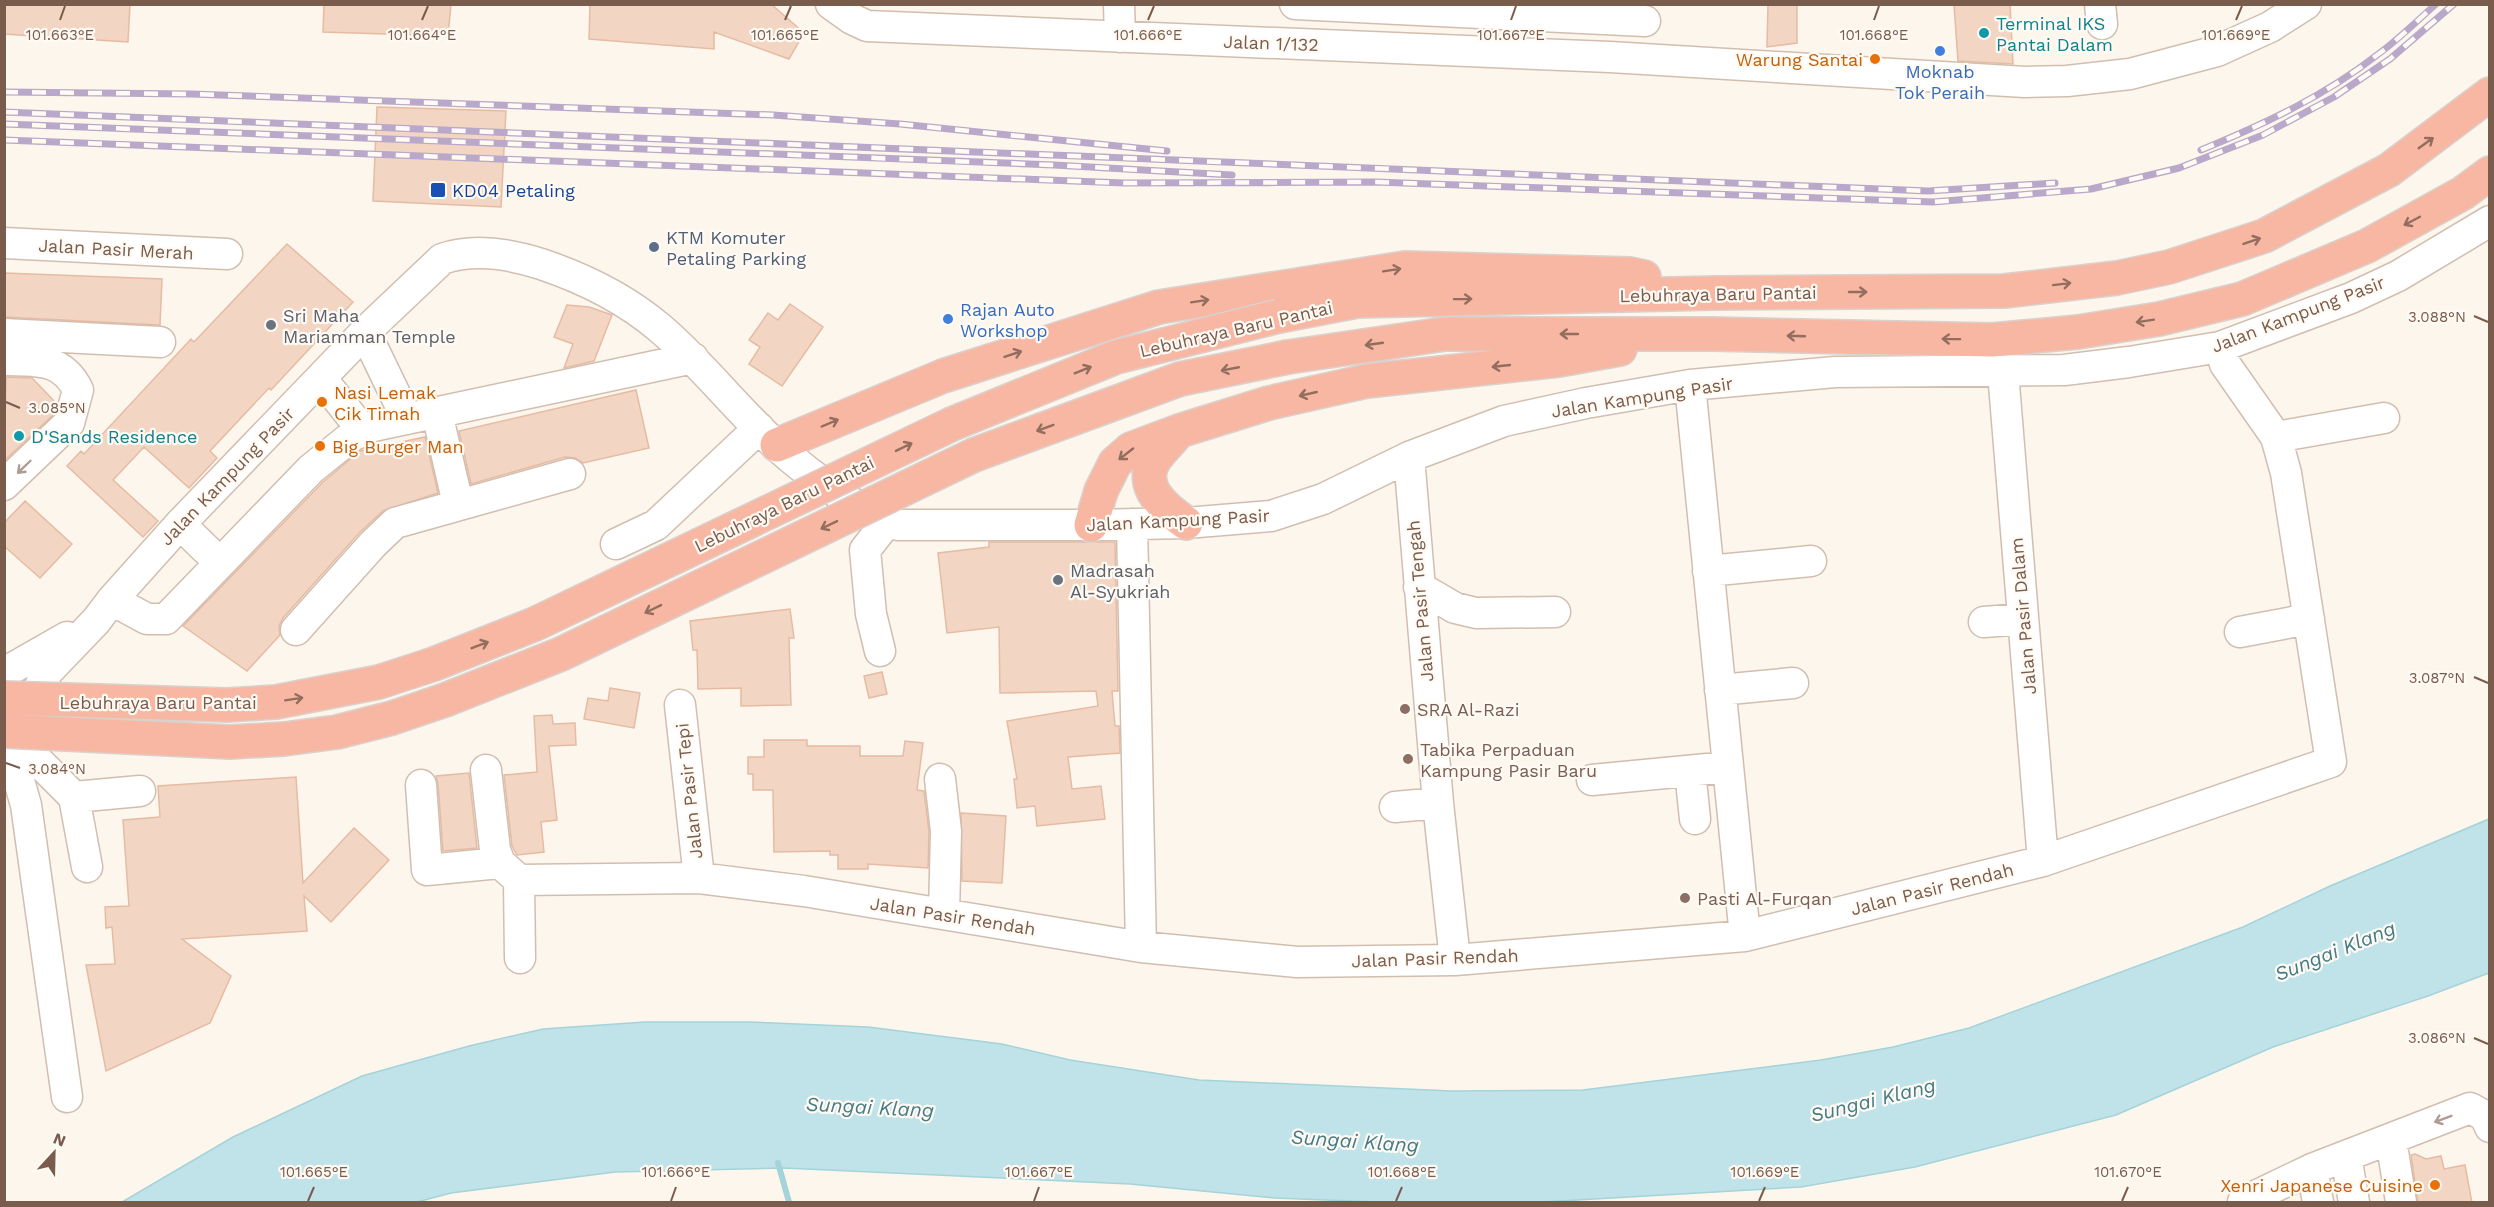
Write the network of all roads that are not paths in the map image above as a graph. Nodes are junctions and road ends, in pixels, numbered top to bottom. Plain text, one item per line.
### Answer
1 (831, 4) edge
2 (1119, 4) edge
3 (1295, 4) edge
4 (2306, 4) edge
5 (1609, 13) edge
6 (1645, 13) edge
7 (1120, 37) junction
8 (1610, 57) junction
9 (1646, 59) junction
10 (2490, 94) edge
11 (2490, 173) edge
12 (2490, 221) edge
13 (4, 243) edge
14 (226, 254) dead end
15 (1715, 293) junction
16 (365, 332) junction
17 (4, 334) edge
18 (1711, 334) junction
19 (160, 342) dead end
20 (2220, 347) junction
21 (693, 358) junction
22 (4, 360) edge
23 (2003, 372) junction
24 (321, 378) junction
25 (1690, 385) junction
26 (437, 413) junction
27 (2384, 418) dead end
28 (407, 419) junction
29 (363, 431) junction
30 (1179, 431) junction
31 (768, 437) junction
32 (2276, 437) junction
33 (1409, 457) junction
34 (570, 474) dead end
35 (4, 485) edge
36 (458, 504) junction
37 (886, 523) junction
38 (1186, 523) junction
39 (180, 524) junction
40 (1132, 524) junction
41 (1091, 525) junction
42 (616, 544) dead end
43 (1811, 561) dead end
44 (220, 563) junction
45 (1708, 571) junction
46 (1419, 587) junction
47 (104, 610) junction
48 (1556, 612) dead end
49 (2023, 619) junction
50 (2309, 619) junction
51 (1984, 622) dead end
52 (296, 630) dead end
53 (2240, 632) dead end
54 (880, 651) dead end
55 (4, 674) edge
56 (1793, 683) dead end
57 (4, 684) edge
58 (1720, 690) junction
59 (680, 705) dead end
60 (11, 729) edge
61 (1728, 767) junction
62 (486, 770) dead end
63 (1690, 771) junction
64 (940, 779) dead end
65 (1592, 780) dead end
66 (420, 785) dead end
67 (140, 791) dead end
68 (74, 797) junction
69 (1438, 803) junction
70 (1395, 807) dead end
71 (1695, 819) dead end
72 (2043, 861) junction
73 (87, 867) dead end
74 (510, 871) junction
75 (699, 878) junction
76 (944, 914) junction
77 (1745, 936) junction
78 (1141, 947) junction
79 (520, 958) dead end
80 (1455, 960) junction
81 (67, 1097) dead end
82 (2490, 1127) edge
83 (2391, 1139) junction
84 (2346, 1156) junction
85 (2312, 1169) junction
86 (2243, 1203) edge
87 (2318, 1203) edge
88 (2354, 1203) edge
89 (2401, 1203) edge

1 - 7 street, Jalan 1/132
2 - 7 street
3 - 5 street
4 - 9 street, Jalan 1/132
5 - 6 street
5 - 8 street
6 - 9 street
7 - 8 street, Jalan 1/132
8 - 9 street, Jalan 1/132
15 -> 10 highway, Lebuhraya Baru Pantai
11 -> 18 highway, Lebuhraya Baru Pantai
12 - 20 street, Jalan Kampung Pasir
13 - 14 street, Jalan Pasir Merah
31 -> 15 highway
60 -> 15 highway, Lebuhraya Baru Pantai, bridge
16 - 21 street, Jalan Kampung Pasir
16 - 24 street, Jalan Kampung Pasir
16 - 28 street
17 - 19 street
18 -> 30 highway
18 -> 60 highway, Lebuhraya Baru Pantai, bridge
20 - 23 street, Jalan Kampung Pasir
20 - 32 street
21 - 26 street
21 - 31 street, Jalan Kampung Pasir
22 -> 35 street
23 - 25 street, Jalan Kampung Pasir
23 - 49 street, Jalan Pasir Dalam
24 - 29 street
24 - 39 street, Jalan Kampung Pasir
25 - 33 street, Jalan Kampung Pasir
25 - 45 street
26 - 28 street
26 - 36 street
27 - 32 street
28 - 29 street
29 - 44 street
30 - 38 highway
30 -> 41 highway
31 - 37 street, Jalan Kampung Pasir
31 - 42 street
32 - 50 street
33 - 38 street, Jalan Kampung Pasir
33 - 46 street, Jalan Pasir Tengah
34 - 36 street
36 - 52 street
37 - 41 street, Jalan Kampung Pasir
37 - 54 street
38 - 40 street, Jalan Kampung Pasir
39 - 44 street
39 - 47 street, Jalan Kampung Pasir
40 - 41 street, Jalan Kampung Pasir
40 - 78 street
43 - 45 street
44 - 47 street
45 - 58 street
46 - 48 street
46 - 69 street, Jalan Pasir Tengah
47 - 55 street, Jalan Kampung Pasir
47 - 60 street, Jalan Kampung Pasir
49 - 51 street
49 - 72 street, Jalan Pasir Dalam
50 - 53 street
50 - 72 street, Jalan Pasir Rendah
56 - 58 street
57 - 60 street
58 - 61 street
59 - 75 street, Jalan Pasir Tepi
60 - 68 street
60 - 81 street
61 - 63 street
61 - 77 street
62 - 74 street
63 - 65 street
63 - 71 street
64 - 76 street
66 - 74 street, Jalan Pasir Rendah
67 - 68 street
68 - 73 street
69 - 70 street
69 - 80 street, Jalan Pasir Tengah
72 - 77 street, Jalan Pasir Rendah
74 - 75 street, Jalan Pasir Rendah
74 - 79 street
75 - 76 street, Jalan Pasir Rendah
76 - 78 street, Jalan Pasir Rendah
77 - 80 street, Jalan Pasir Rendah
78 - 80 street, Jalan Pasir Rendah
82 -> 83 street
83 - 84 street
83 - 89 street
84 - 85 street
84 - 88 street
85 - 86 street
85 - 87 street

